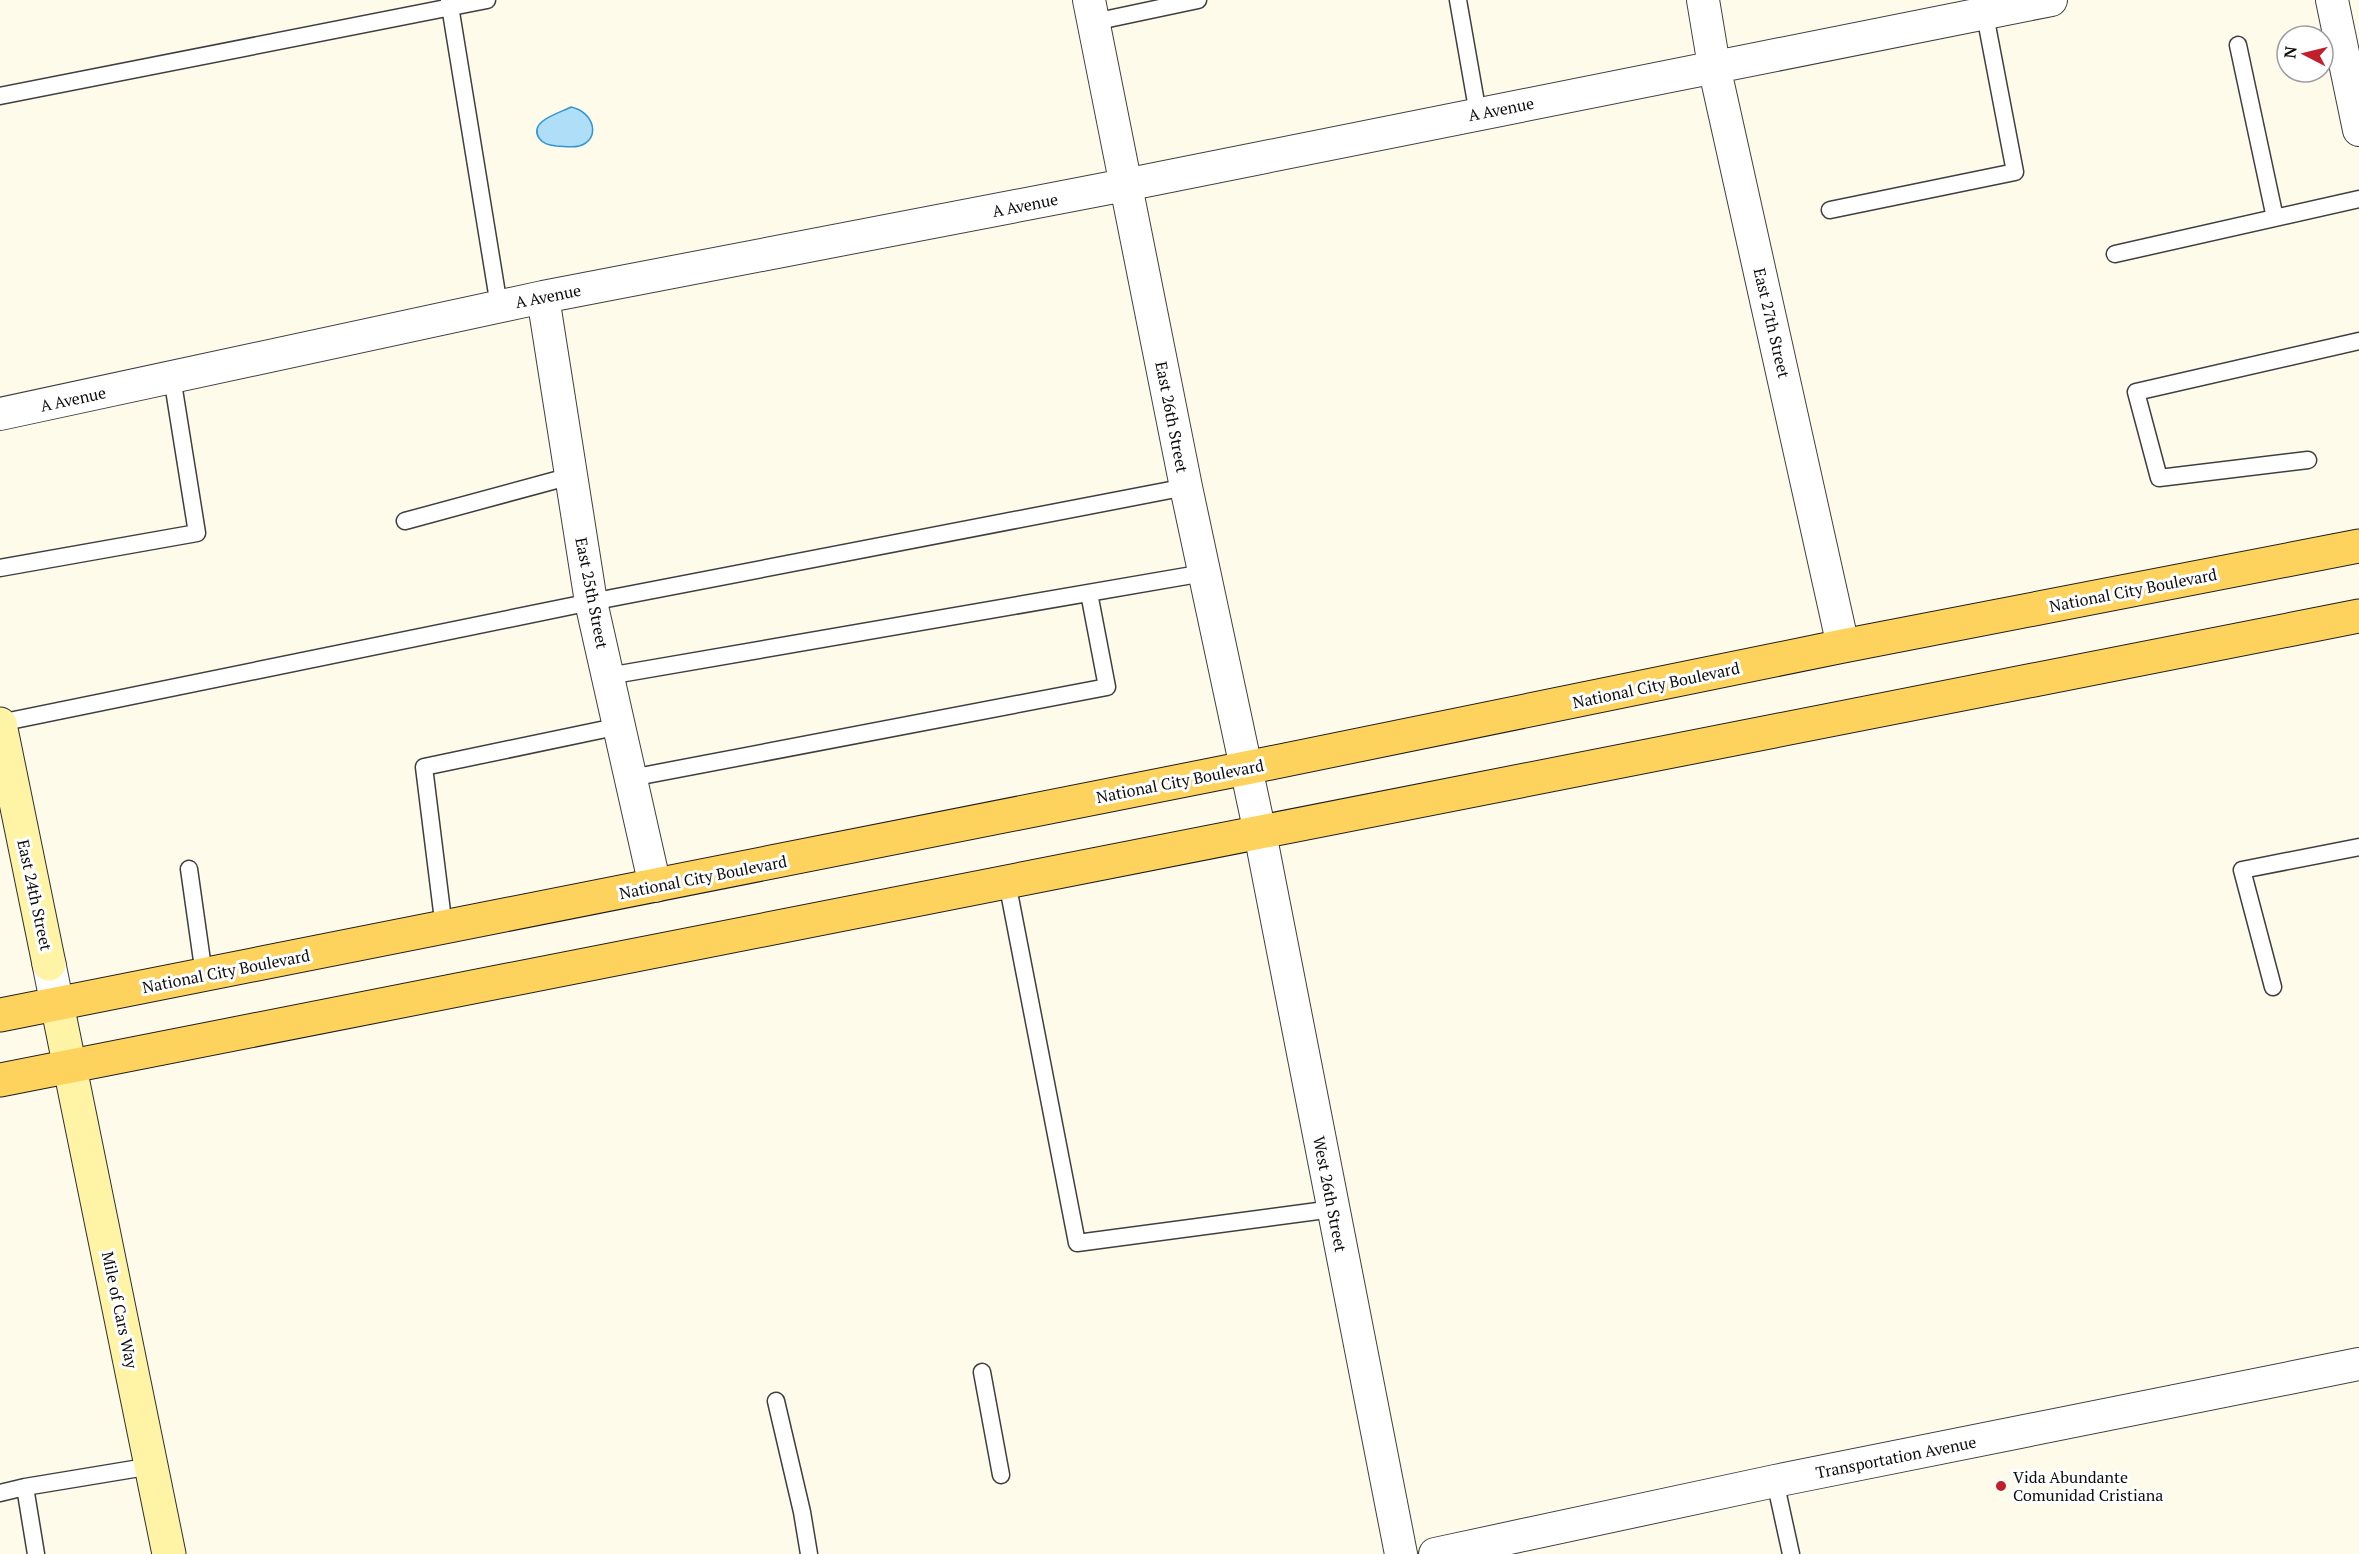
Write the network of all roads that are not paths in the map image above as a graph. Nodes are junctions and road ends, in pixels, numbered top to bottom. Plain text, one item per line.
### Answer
1 (487, 0) edge
2 (1198, 0) edge
3 (1458, 0) edge
4 (1703, 0) edge
5 (2051, 0) edge
6 (2332, 0) edge
7 (449, 4) edge
8 (1091, 11) edge
9 (1985, 15) junction
10 (2238, 45) dead end
11 (1714, 66) junction
12 (0, 96) edge
13 (1478, 114) junction
14 (2359, 130) edge
15 (1125, 185) junction
16 (2359, 200) edge
17 (1830, 210) dead end
18 (2275, 218) junction
19 (2115, 254) dead end
20 (543, 297) junction
21 (499, 306) junction
22 (2359, 341) edge
23 (172, 377) junction
24 (0, 414) edge
25 (2308, 460) dead end
26 (571, 476) junction
27 (1186, 487) junction
28 (405, 520) dead end
29 (2359, 546) edge
30 (0, 568) edge
31 (1204, 573) junction
32 (1089, 593) junction
33 (591, 602) junction
34 (2359, 616) edge
35 (1843, 646) junction
36 (608, 676) junction
37 (0, 723) edge
38 (620, 726) junction
39 (1245, 768) junction
40 (631, 778) junction
41 (1260, 833) junction
42 (2359, 847) edge
43 (189, 869) dead end
44 (1008, 882) junction
45 (655, 886) junction
46 (444, 928) junction
47 (49, 964) joint
48 (204, 975) junction
49 (2273, 987) dead end
50 (57, 1004) junction
51 (0, 1015) edge
52 (70, 1066) junction
53 (0, 1080) edge
54 (1333, 1209) junction
55 (2359, 1365) edge
56 (982, 1372) dead end
57 (776, 1401) dead end
58 (152, 1466) junction
59 (1002, 1475) dead end
60 (1775, 1481) junction
61 (25, 1487) junction
62 (0, 1493) edge
63 (36, 1554) edge
64 (170, 1554) edge
65 (809, 1554) edge
66 (1401, 1554) edge
67 (1435, 1554) edge
68 (1791, 1554) edge

1 - 7 lane
2 - 8 lane
3 - 13 lane
4 - 11 street, East 27th Street
5 - 9 street, A Avenue
6 - 14 street
7 - 12 lane
7 - 21 lane
8 - 15 street, East 26th Street
9 - 11 street, A Avenue
9 - 17 lane
10 - 18 lane
11 - 13 street, A Avenue
11 - 35 street, East 27th Street
13 - 15 street, A Avenue
15 - 20 street, A Avenue
15 - 27 street, East 26th Street
16 - 18 lane
18 - 19 lane
20 - 21 street, A Avenue
20 - 26 street, East 25th Street
21 - 23 street, A Avenue
22 - 25 lane
23 - 24 street, A Avenue
23 - 30 lane
26 - 28 lane
26 - 33 street, East 25th Street
27 - 31 street, East 26th Street
27 - 33 lane
29 - 35 main road, National City Boulevard
31 - 32 lane
31 - 39 street, East 26th Street
32 - 36 lane
32 - 40 lane
33 - 36 street, East 25th Street
33 - 37 lane
34 - 41 main road
35 - 39 main road, National City Boulevard
36 - 38 street, East 25th Street
37 - 47 main road, East 24th Street
38 - 40 street, East 25th Street
38 - 46 lane
39 - 41 street, East 26th Street
39 - 45 main road, National City Boulevard
40 - 45 street, East 25th Street
41 - 44 main road
41 - 54 street, West 26th Street
42 - 49 lane
43 - 48 lane
44 - 52 main road
44 - 54 lane
45 - 46 main road, National City Boulevard
46 - 48 main road, National City Boulevard
47 - 50 street, East 24th Street
48 - 50 main road, National City Boulevard
50 - 51 main road, National City Boulevard
50 - 52 main road, East 24th Street
52 - 53 main road
52 - 58 main road, Mile of Cars Way
54 - 66 street, West 26th Street
55 - 60 street, Transportation Avenue
56 - 59 lane
57 - 65 lane
58 - 61 lane
58 - 64 main road, Mile of Cars Way
60 - 67 street, Transportation Avenue
60 - 68 lane
61 - 62 lane
61 - 63 lane

